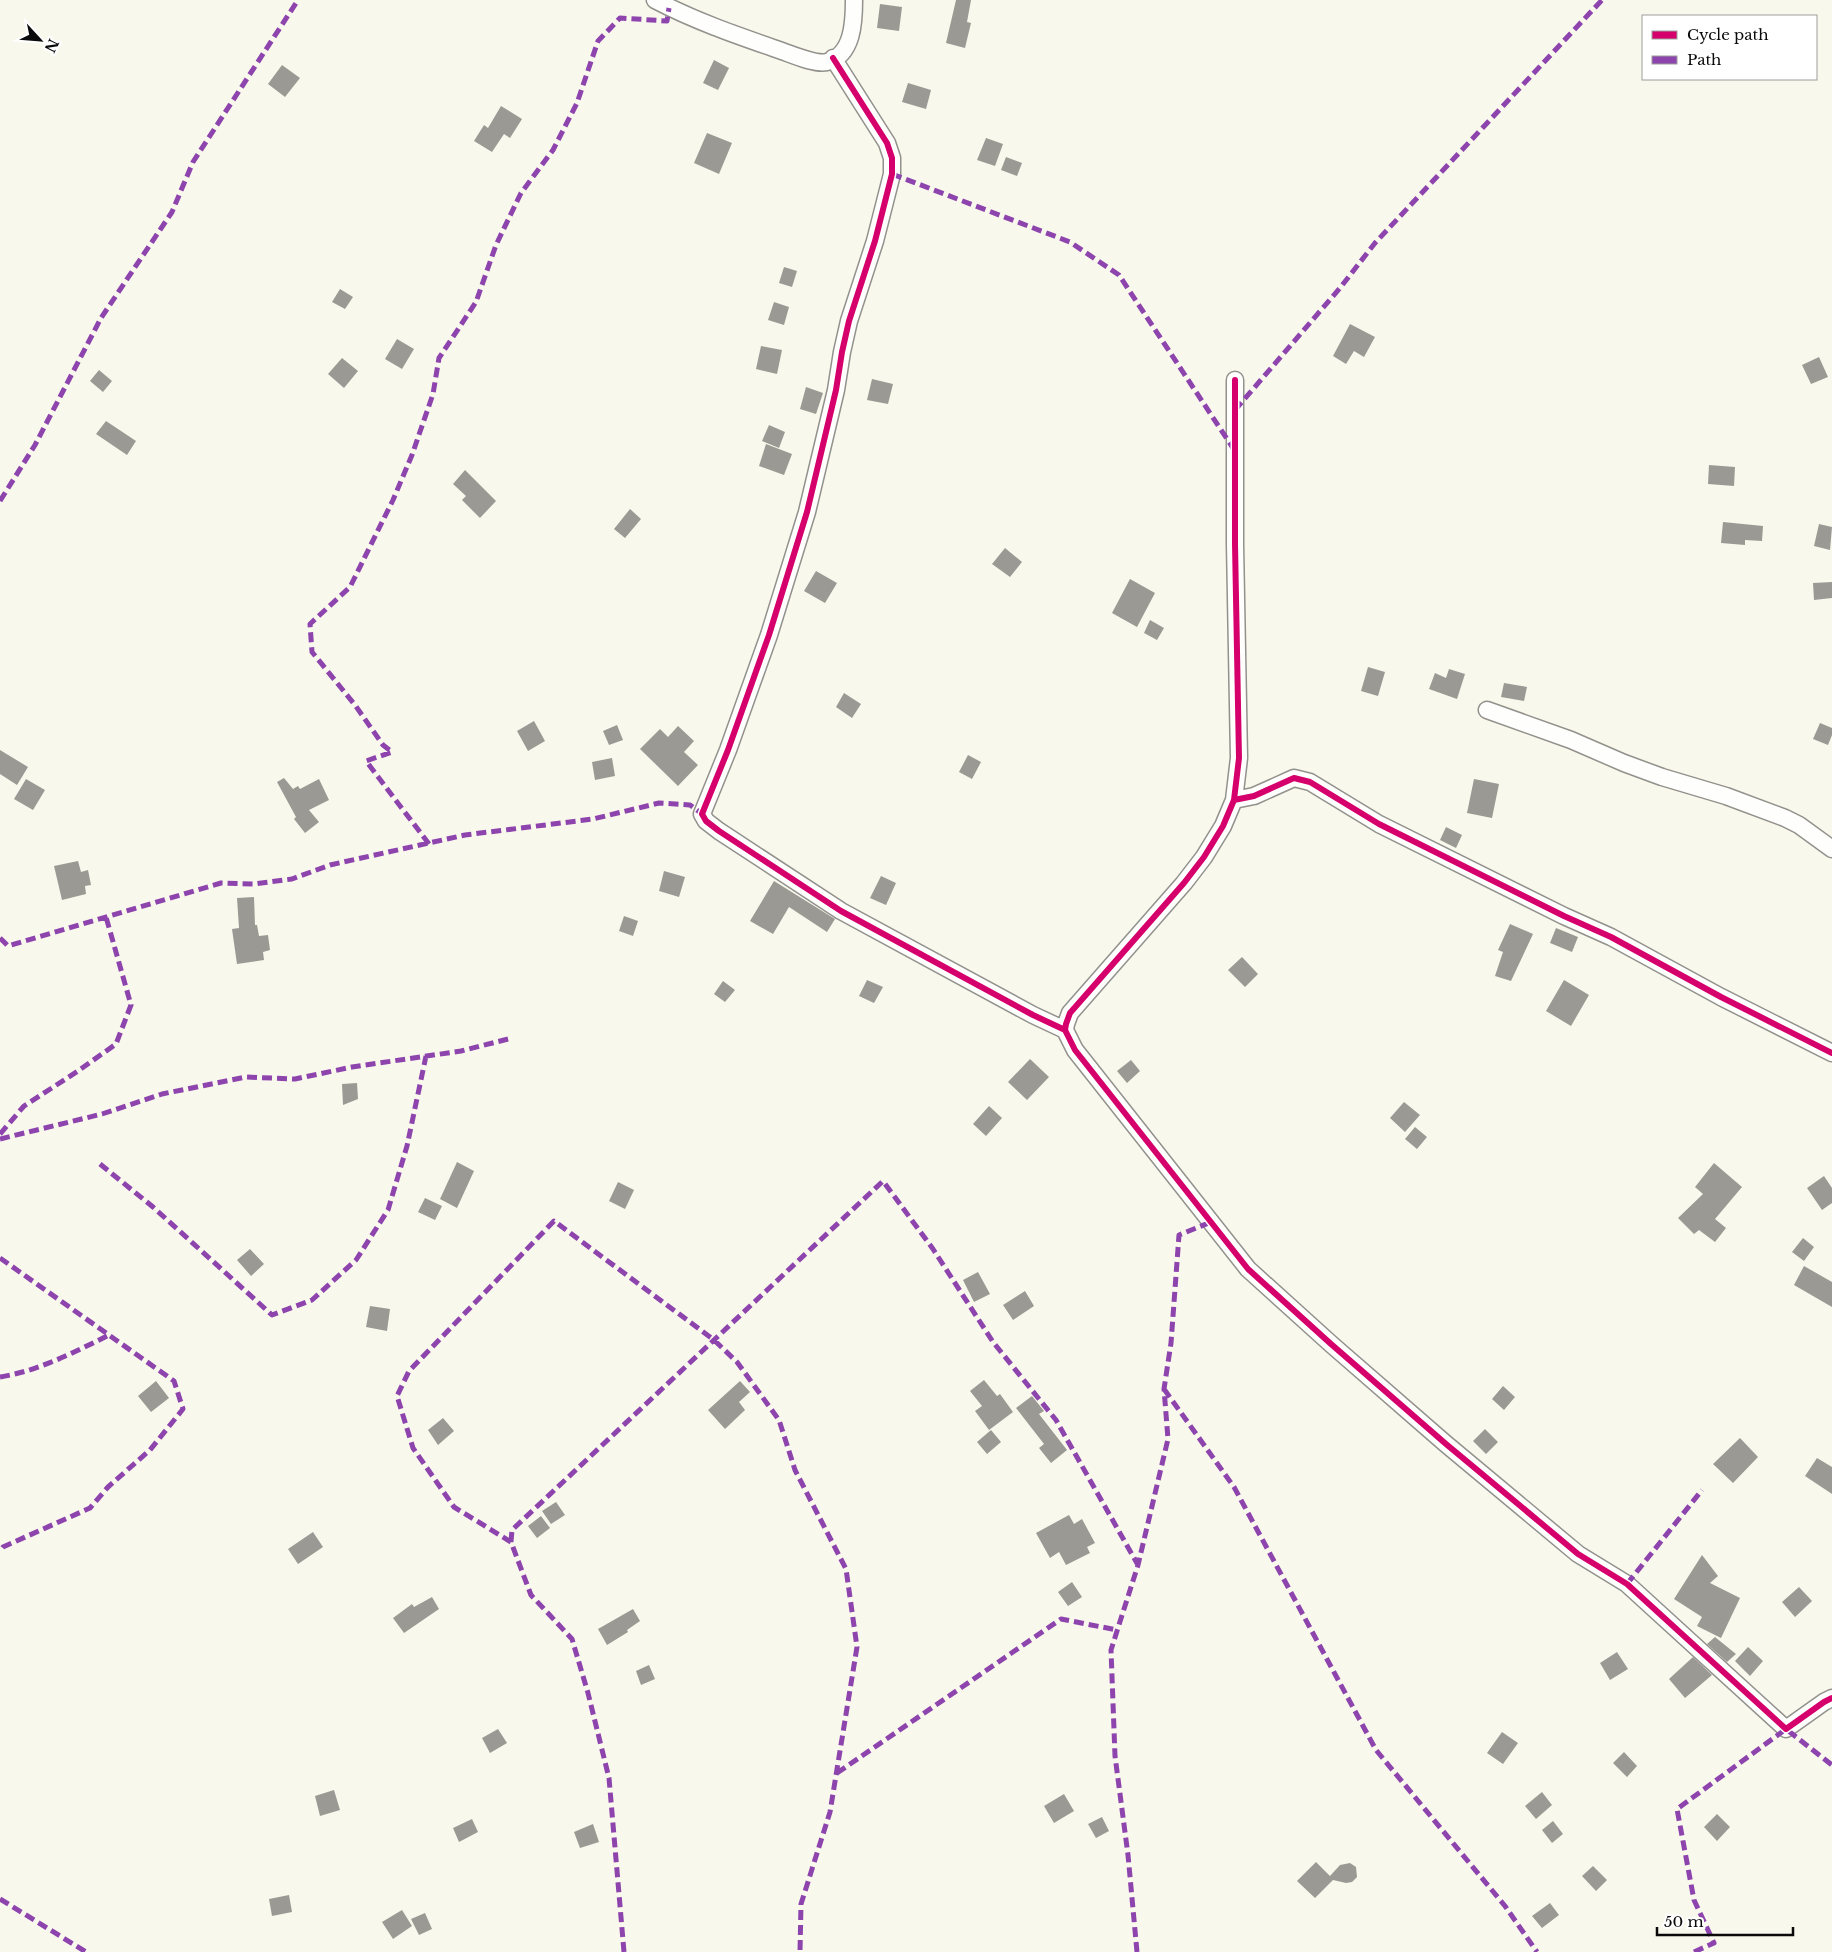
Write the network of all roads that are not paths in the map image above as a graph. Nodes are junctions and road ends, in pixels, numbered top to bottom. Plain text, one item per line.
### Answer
1 (655, 0) edge
2 (854, 0) edge
3 (833, 58) junction
4 (1234, 380) dead end
5 (1487, 710) dead end
6 (1234, 800) junction
7 (1832, 849) edge
8 (1066, 1030) junction
9 (1832, 1053) edge
10 (1832, 1698) edge

1 - 3 street
2 - 3 street
3 - 8 street
4 - 6 street
5 - 7 street
6 - 8 street
6 - 9 street
8 - 10 street

